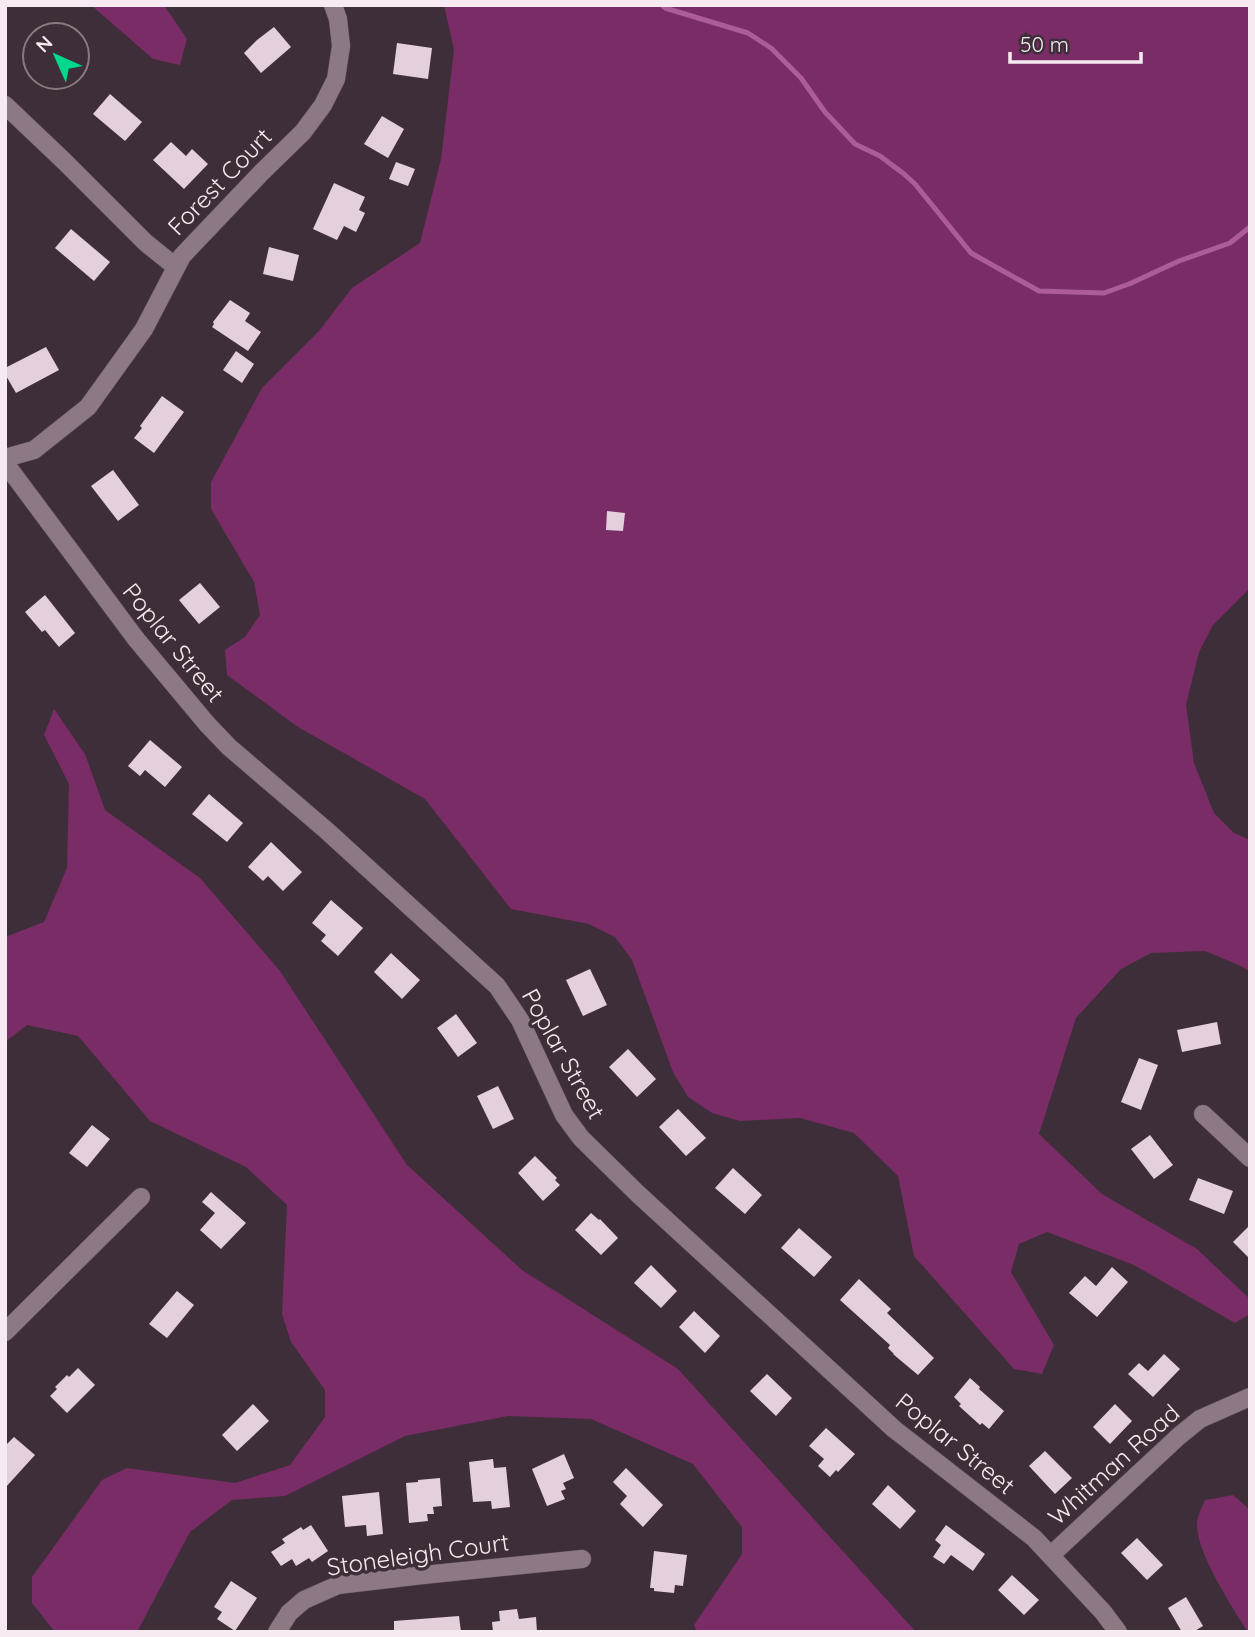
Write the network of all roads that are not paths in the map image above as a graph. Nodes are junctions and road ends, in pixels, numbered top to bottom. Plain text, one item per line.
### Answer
1 (333, 5) edge
2 (5, 105) edge
3 (176, 267) junction
4 (5, 461) edge
5 (1203, 1114) dead end
6 (1250, 1158) edge
7 (141, 1197) dead end
8 (5, 1332) edge
9 (1250, 1397) edge
10 (1051, 1555) junction
11 (582, 1559) dead end
12 (277, 1632) edge
13 (1118, 1632) edge

1 - 3 street, Forest Court
2 - 3 street
3 - 4 street, Forest Court
4 - 10 street, Poplar Street
5 - 6 street
7 - 8 street
9 - 10 street, Whitman Road
10 - 13 street, Poplar Street
11 - 12 street, Stoneleigh Court

